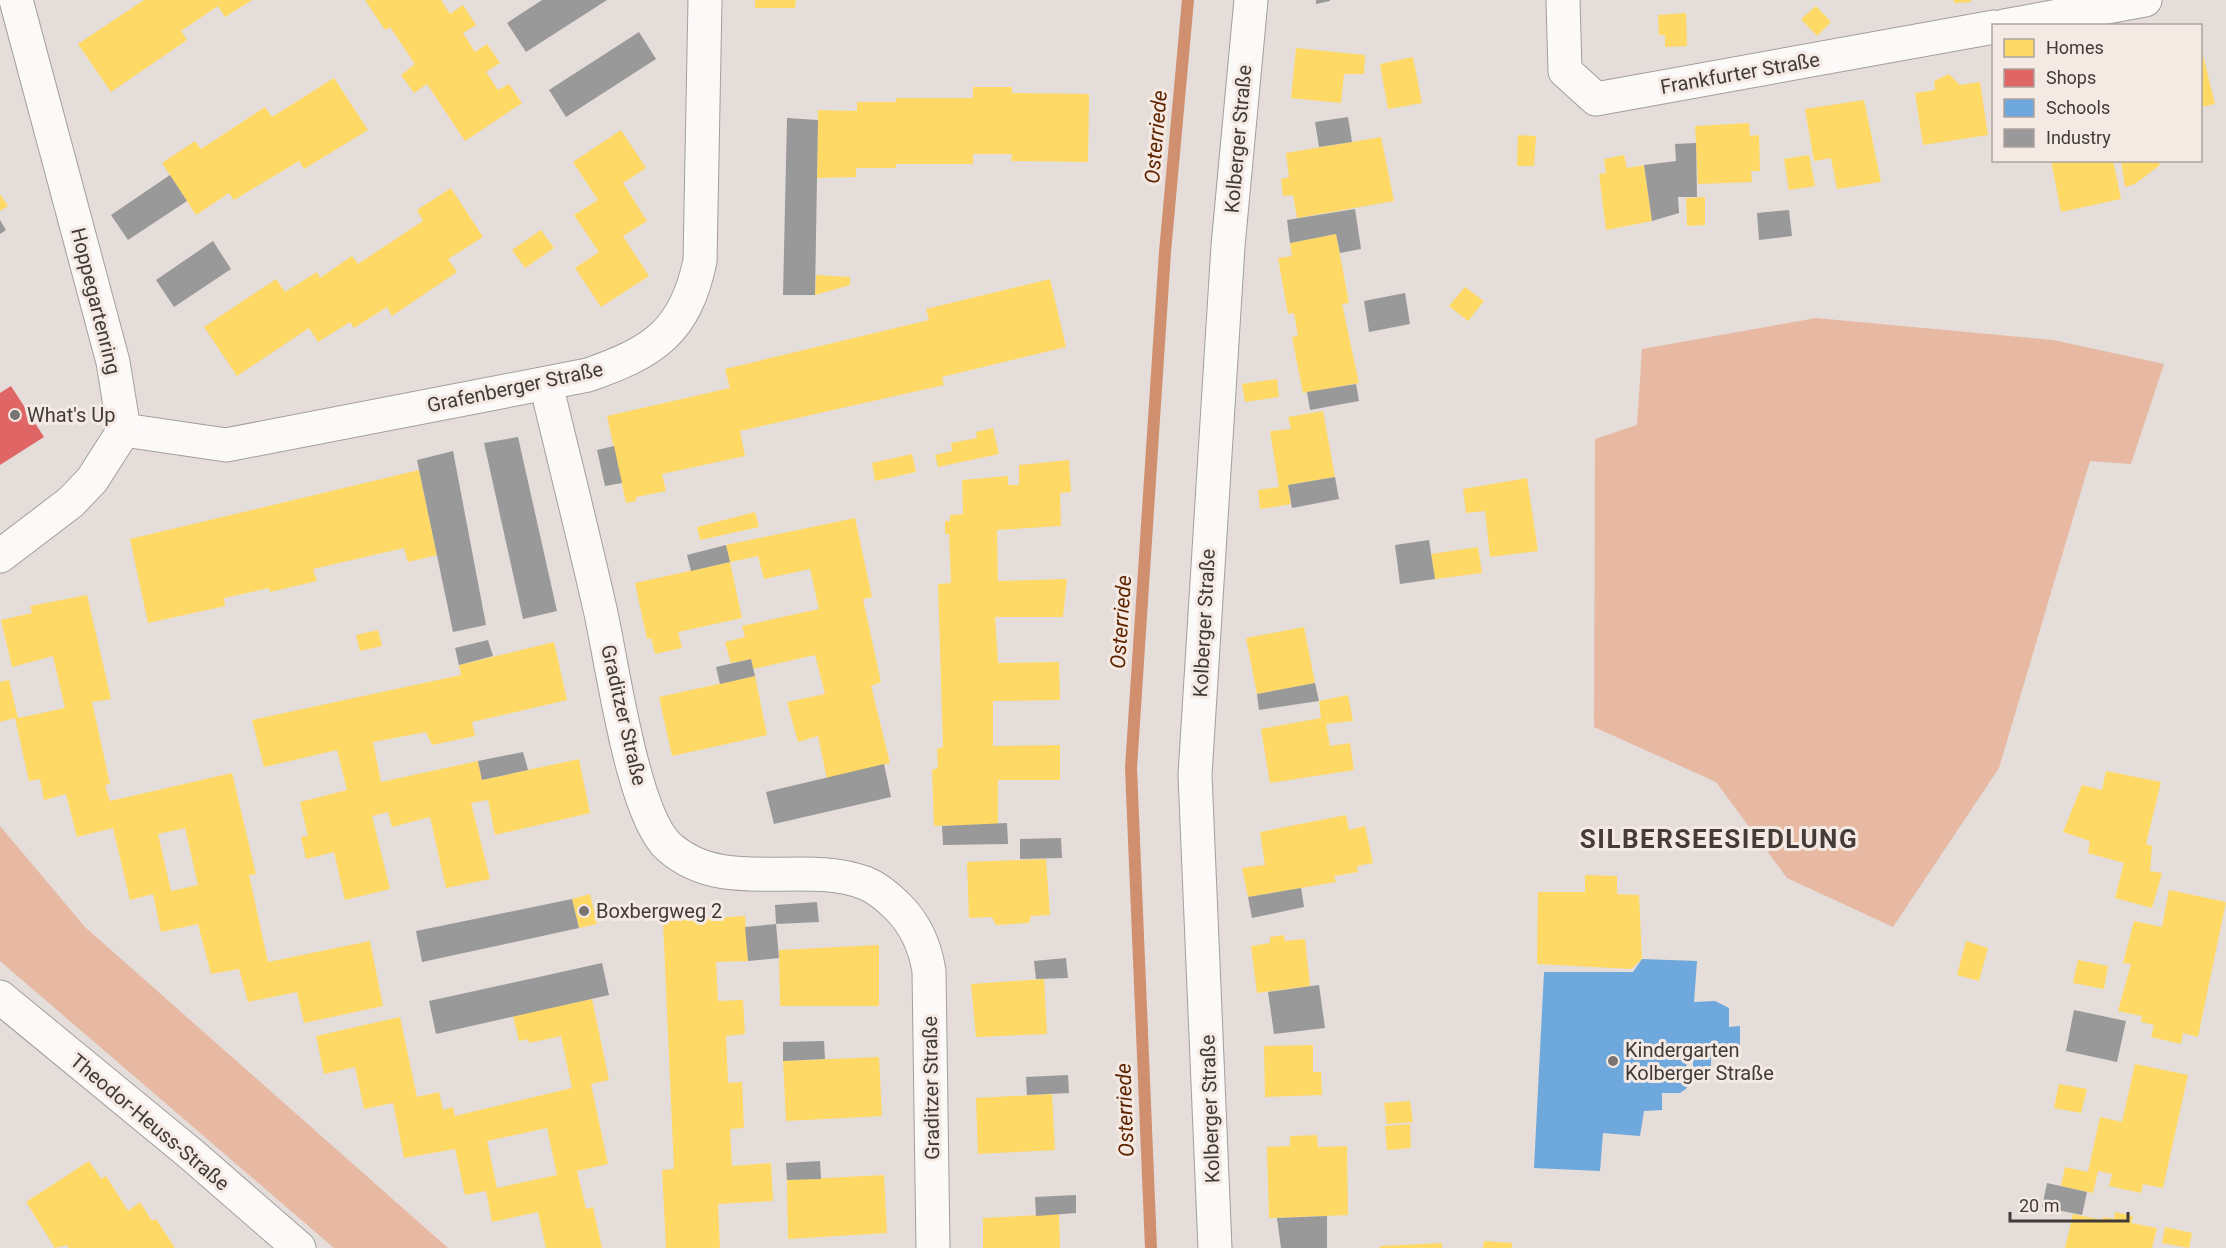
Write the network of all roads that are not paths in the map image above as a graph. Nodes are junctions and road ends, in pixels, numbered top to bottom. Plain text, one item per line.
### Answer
1 (16, 0) edge
2 (705, 0) edge
3 (1251, 0) edge
4 (1563, 0) edge
5 (2145, 0) edge
6 (2024, 15) edge
7 (1992, 27) edge
8 (546, 384) junction
9 (124, 430) junction
10 (0, 556) edge
11 (0, 997) edge
12 (299, 1248) edge
13 (933, 1248) edge
14 (1215, 1248) edge

1 - 9 street, Hoppegartenring
2 - 8 street, Grafenberger Straße
3 - 14 street, Kolberger Straße
4 - 7 street, Frankfurter Straße
5 - 6 street
8 - 9 street, Grafenberger Straße
8 - 13 street, Graditzer Straße
9 - 10 street
11 - 12 street, Theodor-Heuss-Straße

